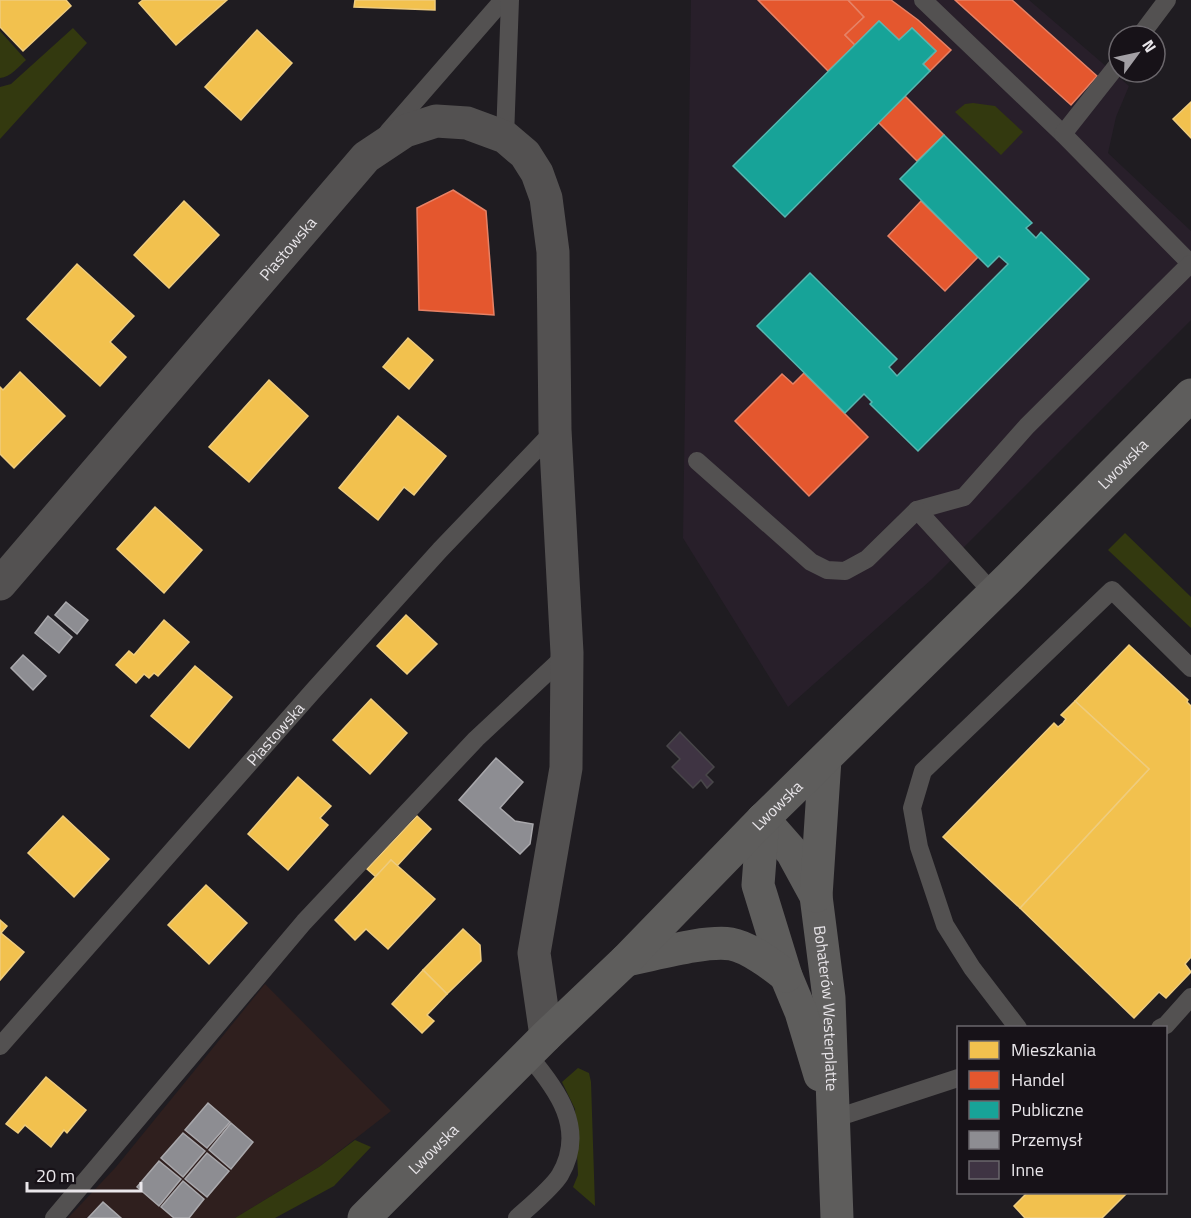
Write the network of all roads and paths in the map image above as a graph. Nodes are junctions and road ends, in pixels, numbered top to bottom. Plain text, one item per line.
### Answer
1 (503, 0) edge
2 (510, 0) edge
3 (923, 0) edge
4 (1167, 0) edge
5 (1149, 24) edge
6 (1107, 78) edge
7 (1063, 134) junction
8 (505, 137) junction
9 (366, 157) junction
10 (1191, 264) edge
11 (1191, 395) edge
12 (555, 430) junction
13 (697, 461) dead end
14 (917, 510) junction
15 (0, 584) edge
16 (994, 594) junction
17 (567, 653) junction
18 (1191, 668) edge
19 (825, 759) junction
20 (763, 819) junction
21 (816, 896) junction
22 (626, 960) junction
23 (786, 976) junction
24 (1191, 997) edge
25 (1016, 1026) edge
26 (1164, 1026) edge
27 (0, 1046) edge
28 (537, 1046) junction
29 (957, 1078) edge
30 (833, 1119) junction
31 (54, 1218) edge
32 (364, 1218) edge
33 (517, 1218) edge
34 (837, 1218) edge

1 - 9 lane, Piastowska
2 - 8 lane
3 - 7 lane
4 - 5 lane
6 - 7 lane
7 - 10 lane
8 - 9 street, Piastowska
8 - 12 street, Piastowska
9 - 15 street, Piastowska
10 - 14 lane
11 - 16 main road, Lwowska
12 - 17 street, Piastowska
12 - 27 lane, Piastowska
13 - 14 lane
14 - 16 lane
16 - 19 main road, Lwowska
17 - 28 street, Piastowska
17 - 31 lane
18 - 25 lane
19 - 20 main road, Lwowska
19 - 21 main road, Bohaterów Westerplatte
20 - 21 main road, Bohaterów Westerplatte
20 - 22 main road, Lwowska
20 - 23 main road, Bohaterów Westerplatte
21 - 30 main road, Bohaterów Westerplatte
22 - 23 main road
22 - 28 main road, Lwowska
23 - 30 main road, Bohaterów Westerplatte
24 - 26 lane
28 - 32 main road, Lwowska
28 - 33 lane
29 - 30 lane
30 - 34 main road, Bohaterów Westerplatte

